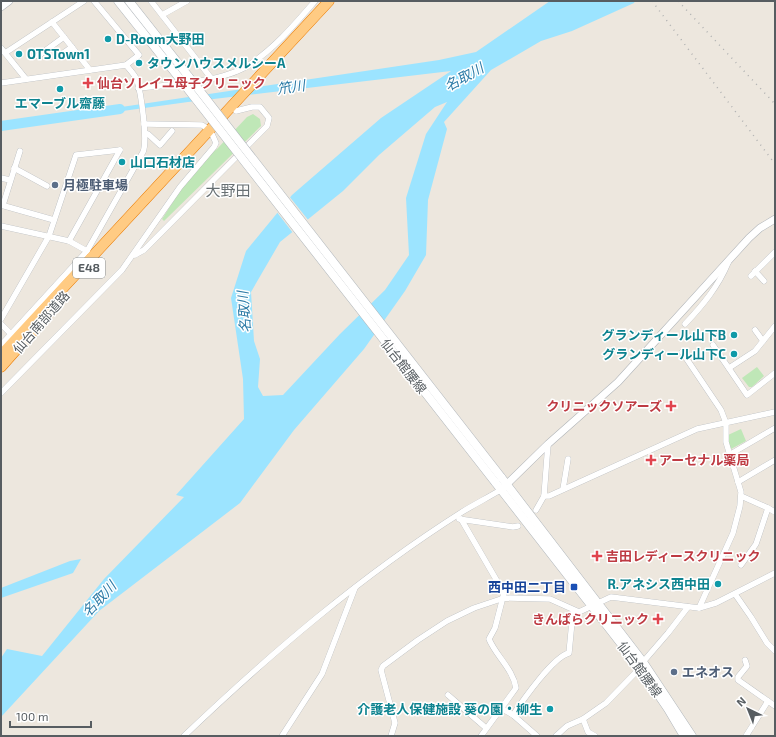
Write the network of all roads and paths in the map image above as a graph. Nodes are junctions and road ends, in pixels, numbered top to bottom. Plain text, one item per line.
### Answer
1 (9, 1) edge
2 (84, 1) edge
3 (94, 1) edge
4 (118, 1) edge
5 (129, 1) edge
6 (151, 1) edge
7 (187, 1) edge
8 (315, 1) edge
9 (329, 1) edge
10 (1, 7) edge
11 (162, 15) junction
12 (52, 22) junction
13 (64, 38) junction
14 (72, 47) junction
15 (1, 48) edge
16 (5, 53) junction
17 (38, 56) dead end
18 (59, 56) dead end
19 (126, 65) junction
20 (90, 70) junction
21 (211, 78) junction
22 (26, 79) junction
23 (1, 83) edge
24 (138, 90) junction
25 (232, 110) junction
26 (143, 122) junction
27 (205, 127) dead end
28 (172, 132) dead end
29 (145, 133) junction
30 (212, 134) dead end
31 (20, 151) dead end
32 (176, 167) junction
33 (14, 168) junction
34 (1, 178) edge
35 (10, 180) junction
36 (47, 186) dead end
37 (2, 205) edge
38 (775, 219) edge
39 (54, 220) junction
40 (1, 226) edge
41 (49, 236) junction
42 (69, 240) junction
43 (87, 251) junction
44 (775, 252) edge
45 (133, 256) junction
46 (730, 259) junction
47 (764, 281) dead end
48 (1, 319) edge
49 (1, 324) edge
50 (685, 324) dead end
51 (774, 329) edge
52 (755, 330) dead end
53 (11, 334) junction
54 (763, 341) junction
55 (1, 345) edge
56 (713, 345) dead end
57 (682, 352) dead end
58 (1, 356) edge
59 (1, 367) edge
60 (729, 368) junction
61 (775, 373) edge
62 (1, 394) edge
63 (775, 412) edge
64 (726, 423) junction
65 (775, 428) edge
66 (548, 444) junction
67 (729, 455) junction
68 (568, 459) dead end
69 (775, 460) edge
70 (498, 479) junction
71 (738, 482) junction
72 (504, 487) junction
73 (563, 489) junction
74 (544, 496) junction
75 (741, 496) junction
76 (768, 508) junction
77 (536, 510) dead end
78 (775, 511) edge
79 (452, 519) junction
80 (461, 519) junction
81 (518, 526) dead end
82 (740, 565) dead end
83 (775, 573) edge
84 (355, 588) junction
85 (734, 594) junction
86 (504, 598) junction
87 (595, 604) junction
88 (688, 607) junction
89 (699, 608) junction
90 (574, 611) junction
91 (775, 651) edge
92 (744, 660) dead end
93 (641, 665) junction
94 (448, 695) dead end
95 (768, 701) junction
96 (775, 706) edge
97 (501, 708) junction
98 (513, 715) junction
99 (583, 719) junction
100 (486, 728) junction
101 (184, 736) edge
102 (282, 736) edge
103 (391, 736) edge
104 (481, 736) edge
105 (537, 736) edge
106 (556, 736) edge
107 (595, 736) edge
108 (684, 736) edge
109 (692, 736) edge
110 (746, 736) edge

1 - 10 street
2 - 12 street
3 - 19 street
4 - 70 main road, 仙台館腰線, bridge
5 - 70 main road, 仙台館腰線, bridge
6 - 11 street
7 - 11 street
8 - 21 street
9 - 25 highway, 仙台南部道路 / E48
11 - 21 street
12 - 13 street
12 - 16 street
13 - 14 street
13 - 17 street
14 - 18 street
14 - 20 street
15 - 16 street
16 - 22 street
19 - 20 street
19 - 24 street
20 - 22 street
21 - 24 street
22 - 23 street
24 - 26 street
25 - 32 highway, 仙台南部道路 / E48
25 - 45 street
26 - 27 street
26 - 29 street
28 - 29 street
29 - 43 street
30 - 45 street
31 - 33 street
32 - 58 highway, 仙台南部道路 / E48
32 - 59 highway, 仙台南部道路 / E48
33 - 35 street
33 - 36 street
34 - 35 street
35 - 37 street
37 - 39 street
38 - 46 street
39 - 41 street
39 - 42 street
40 - 41 street
41 - 42 street
41 - 48 street
42 - 43 street
43 - 53 street
44 - 47 street
45 - 62 street
46 - 50 street
46 - 66 street
49 - 53 street
51 - 54 street
52 - 54 street
53 - 55 street
54 - 60 street
56 - 60 street
57 - 64 street
60 - 61 street
63 - 64 street
64 - 67 street
64 - 73 street
65 - 67 street
66 - 72 street
66 - 74 street
67 - 71 street
68 - 73 street
69 - 71 street
70 - 72 main road, 仙台館腰線
71 - 75 street
72 - 79 street
72 - 87 main road, 仙台館腰線
73 - 74 street
74 - 77 street
75 - 76 street
75 - 89 street
76 - 78 street
76 - 82 street
79 - 80 street
79 - 84 street
80 - 81 street
80 - 86 street
83 - 85 street
84 - 101 street
84 - 102 street
85 - 89 street
85 - 91 street
86 - 90 street
86 - 97 street
86 - 103 street
87 - 88 street
87 - 90 street
87 - 93 main road, 仙台館腰線
88 - 89 street
88 - 93 street
90 - 98 street
92 - 95 street
93 - 99 street
93 - 108 main road, 仙台館腰線
93 - 109 main road, 仙台館腰線
94 - 100 street
95 - 96 street
95 - 110 street
97 - 98 street
97 - 100 street
98 - 105 street
99 - 106 street
99 - 107 street
100 - 104 street

